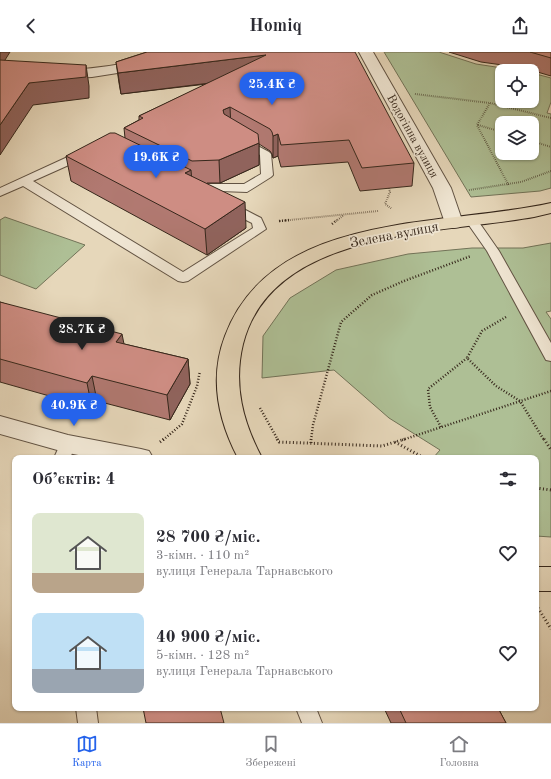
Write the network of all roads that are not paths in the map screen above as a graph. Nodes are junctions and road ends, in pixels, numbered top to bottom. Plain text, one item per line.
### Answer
1 (366, 52) edge
2 (178, 53) edge
3 (0, 73) edge
4 (230, 133) edge
5 (98, 151) edge
6 (24, 181) junction
7 (0, 192) edge
8 (551, 208) edge
9 (463, 222) junction
10 (551, 356) edge
11 (0, 425) edge
12 (66, 451) edge
13 (109, 455) edge
14 (248, 455) edge
15 (539, 579) edge
16 (551, 579) edge
17 (86, 711) edge
18 (307, 711) edge
19 (88, 723) edge
20 (312, 723) edge

1 - 9 street, Водогінна вулиця
2 - 3 street
4 - 6 lane
5 - 6 lane
6 - 7 lane
8 - 9 main road, Зелена вулиця
9 - 10 lane
9 - 14 main road, Зелена вулиця
11 - 12 street
12 - 13 street
15 - 16 main road
17 - 19 lane
18 - 20 lane

